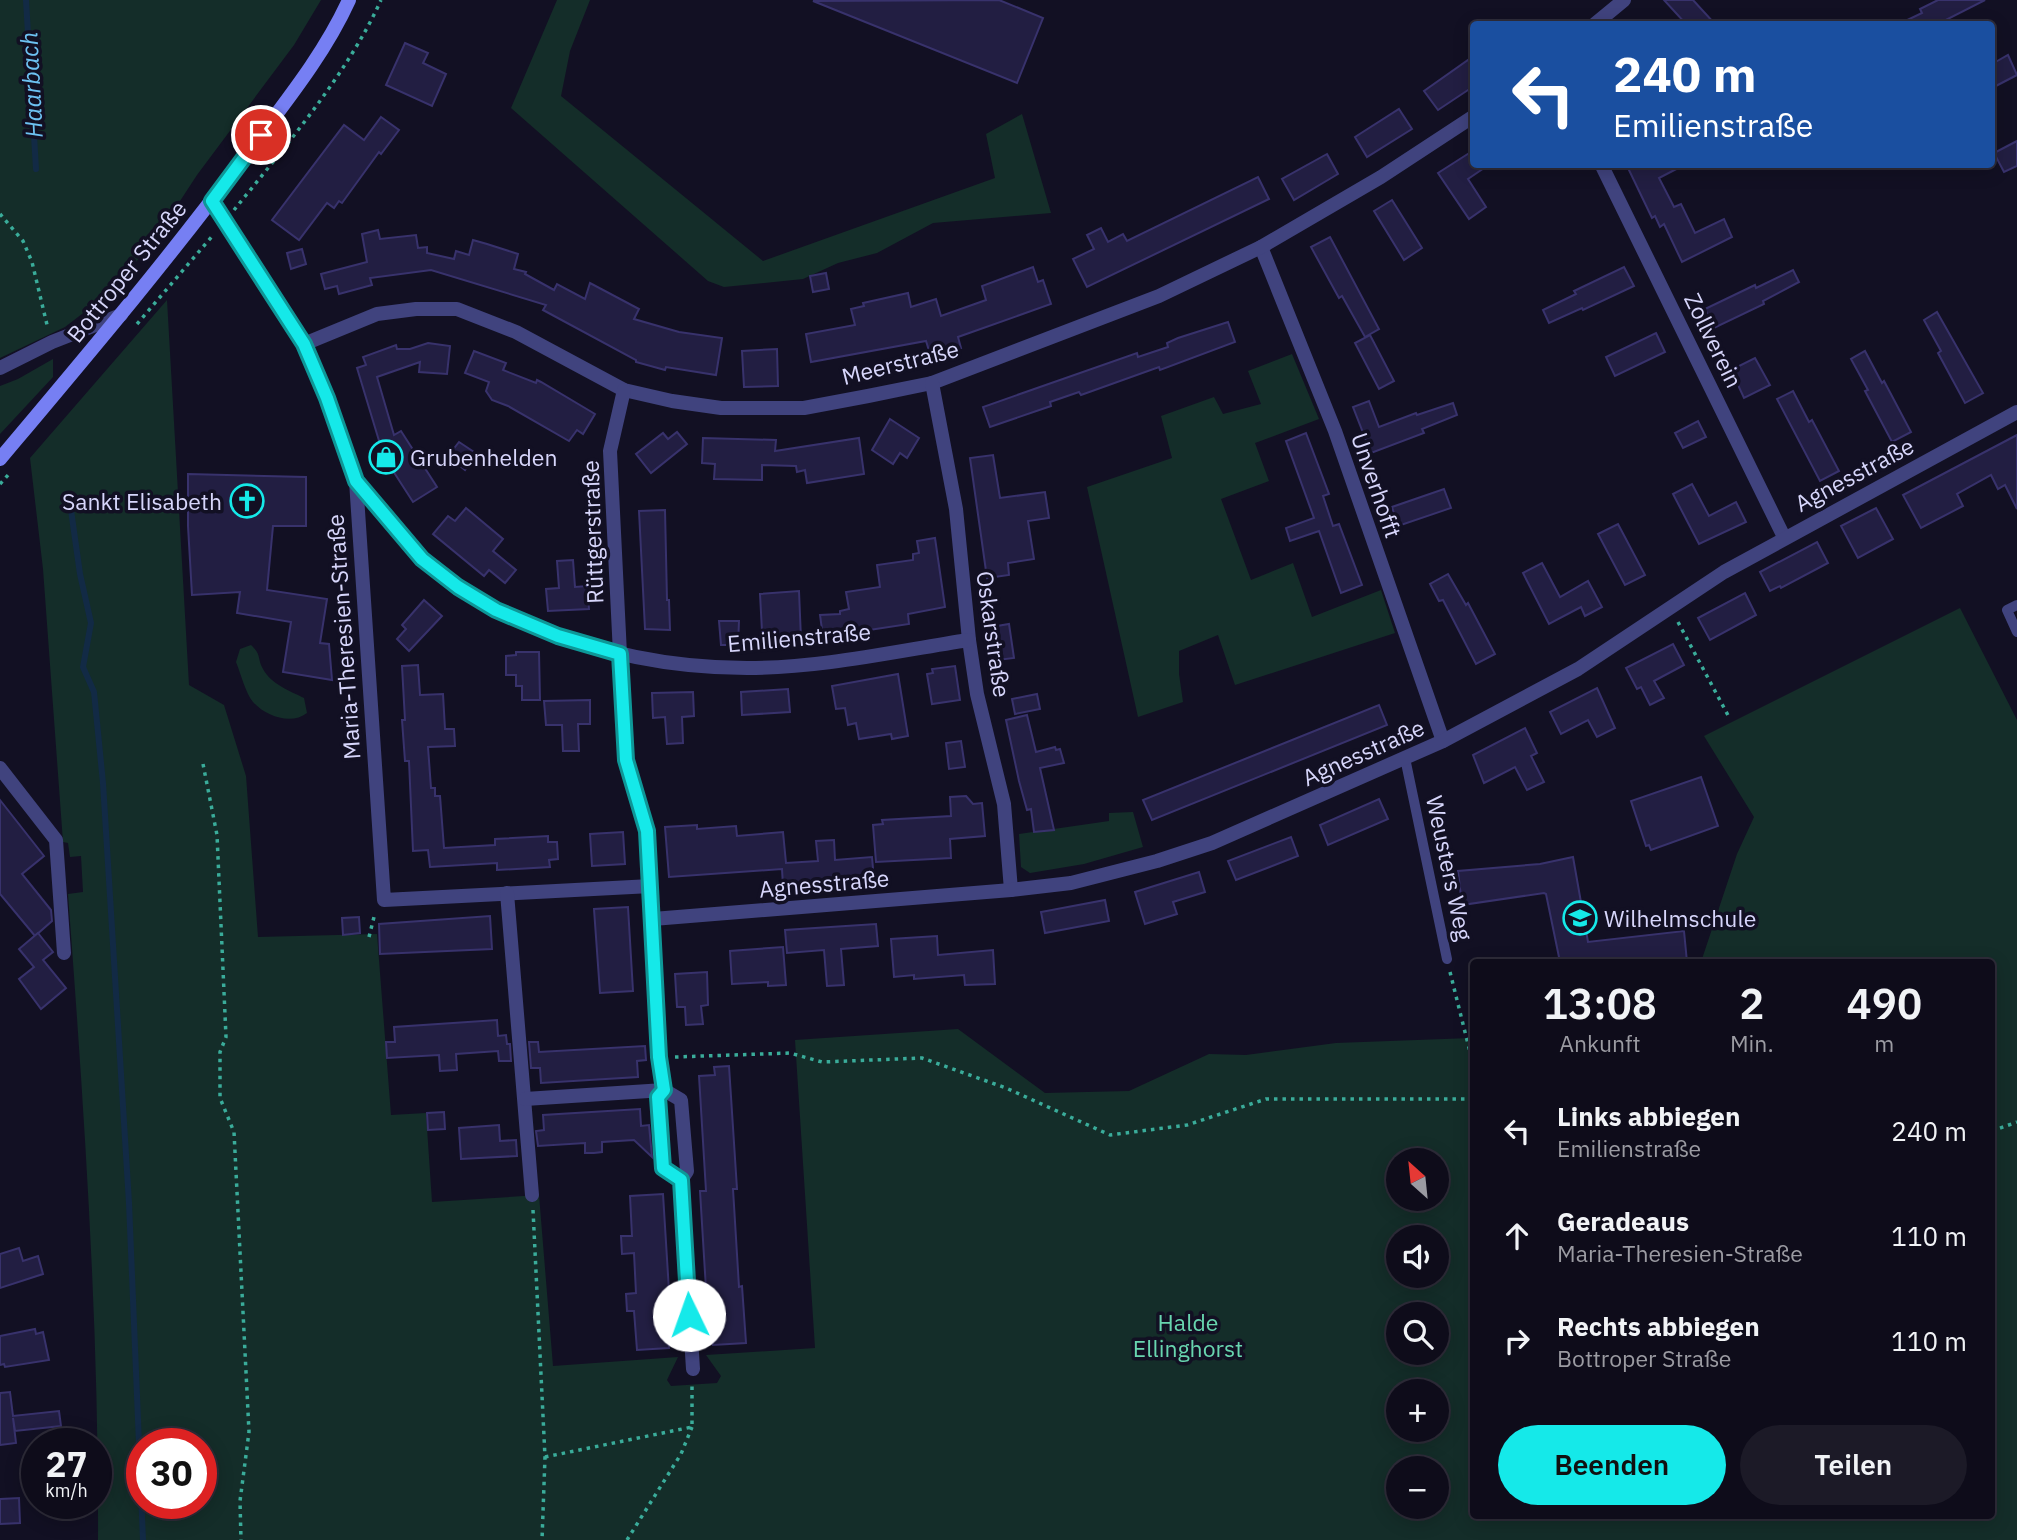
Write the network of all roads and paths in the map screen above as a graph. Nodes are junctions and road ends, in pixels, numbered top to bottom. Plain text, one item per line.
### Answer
1 (349, 0) edge
2 (381, 0) edge
3 (1624, 0) edge
4 (1599, 21) edge
5 (1470, 119) edge
6 (1603, 168) edge
7 (212, 201) junction
8 (0, 214) edge
9 (225, 221) junction
10 (1261, 247) junction
11 (121, 315) junction
12 (52, 342) junction
13 (304, 344) junction
14 (0, 368) edge
15 (932, 383) junction
16 (624, 390) junction
17 (2017, 412) edge
18 (0, 459) edge
19 (356, 481) junction
20 (1784, 537) junction
21 (2017, 605) edge
22 (1670, 608) junction
23 (2017, 632) edge
24 (969, 640) junction
25 (620, 654) junction
26 (1730, 719) dead end
27 (1443, 741) junction
28 (1405, 758) junction
29 (203, 764) dead end
30 (0, 768) edge
31 (651, 886) junction
32 (1011, 890) junction
33 (507, 893) junction
34 (384, 900) junction
35 (653, 919) junction
36 (369, 937) dead end
37 (64, 953) dead end
38 (1447, 960) joint
39 (1470, 1052) edge
40 (659, 1057) junction
41 (664, 1090) junction
42 (1470, 1098) edge
43 (525, 1100) junction
44 (2017, 1122) edge
45 (1995, 1130) edge
46 (681, 1180) junction
47 (532, 1195) joint
48 (693, 1369) joint
49 (692, 1427) junction
50 (545, 1457) junction
51 (241, 1540) edge
52 (542, 1540) edge
53 (626, 1540) edge

1 - 7 main road, Bottroper Straße
2 - 9 path
3 - 4 street
5 - 10 street, Meerstraße
6 - 20 street, Zollverein
7 - 9 street, Maria-Theresien-Straße
7 - 11 main road, Bottroper Straße
8 - 12 path
9 - 13 street, Maria-Theresien-Straße
10 - 15 street, Meerstraße
10 - 27 street, Unverhofft
11 - 12 street
11 - 18 main road, Bottroper Straße
12 - 14 street
13 - 16 street, Meerstraße
13 - 19 street, Maria-Theresien-Straße
15 - 16 street, Meerstraße
15 - 24 street, Oskarstraße
16 - 25 street, Rüttgerstraße
17 - 20 street, Agnesstraße
19 - 25 street, Emilienstraße
19 - 34 street, Maria-Theresien-Straße
20 - 22 street, Agnesstraße
21 - 23 lane
22 - 26 path
22 - 27 street, Agnesstraße
24 - 25 street, Emilienstraße
24 - 32 street, Oskarstraße
25 - 31 street, Rüttgerstraße
27 - 28 street, Agnesstraße
28 - 32 street, Agnesstraße
28 - 38 lane, Weusters Weg
29 - 51 path
30 - 37 street
31 - 33 street
31 - 35 street, Rüttgerstraße
32 - 35 street, Agnesstraße
33 - 34 street
33 - 43 street
34 - 36 path
35 - 40 street, Rüttgerstraße
38 - 39 path, Weusters Weg
40 - 41 street, Rüttgerstraße
40 - 42 path
41 - 43 street
41 - 46 street, Rüttgerstraße
41 - 46 street, Rüttgerstraße
43 - 47 street
44 - 45 path
46 - 48 street, Rüttgerstraße
47 - 50 path
48 - 49 path
49 - 50 path
49 - 53 path
50 - 52 path

